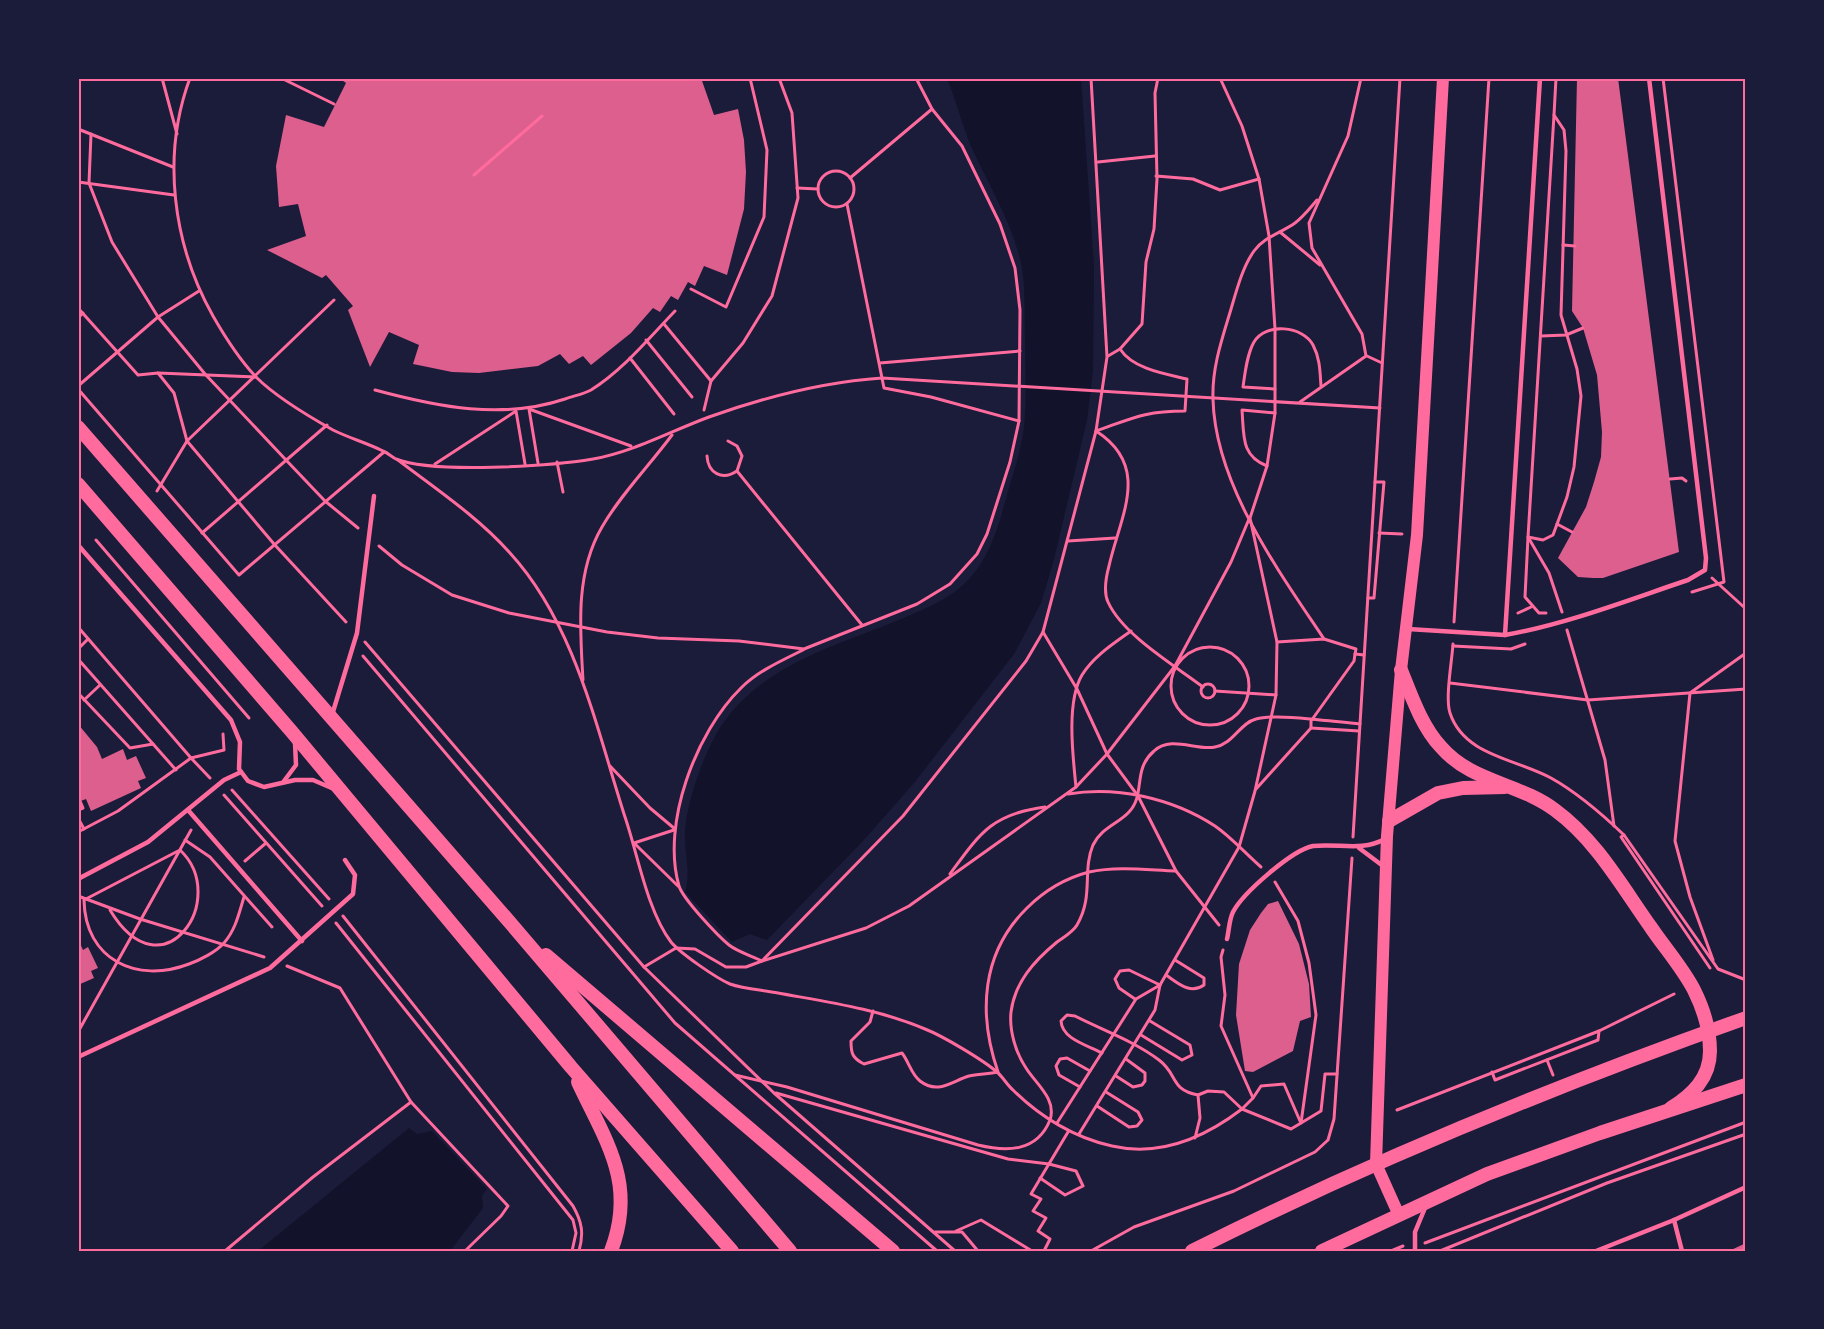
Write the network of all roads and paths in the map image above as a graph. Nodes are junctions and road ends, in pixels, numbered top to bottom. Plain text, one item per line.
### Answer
1 (162, 78) edge
2 (190, 78) edge
3 (281, 78) edge
4 (750, 78) edge
5 (779, 78) edge
6 (916, 78) edge
7 (1091, 78) edge
8 (1158, 78) edge
9 (1220, 78) edge
10 (1361, 78) edge
11 (1400, 78) edge
12 (1443, 78) edge
13 (1489, 78) edge
14 (1540, 78) edge
15 (1556, 78) edge
16 (1649, 78) edge
17 (1664, 78) edge
18 (334, 104) dead end
19 (932, 109) junction
20 (1554, 115) junction
21 (542, 116) dead end
22 (78, 129) edge
23 (91, 134) junction
24 (177, 136) junction
25 (1155, 156) junction
26 (1098, 162) junction
27 (173, 167) junction
28 (474, 175) dead end
29 (1156, 176) junction
30 (850, 177) junction
31 (1259, 179) junction
32 (78, 182) edge
33 (89, 183) junction
34 (797, 188) junction
35 (818, 189) junction
36 (174, 195) junction
37 (1317, 200) junction
38 (847, 204) junction
39 (1280, 232) junction
40 (1269, 236) junction
41 (1563, 245) junction
42 (1575, 246) dead end
43 (1323, 268) junction
44 (691, 289) dead end
45 (199, 291) junction
46 (334, 300) dead end
47 (78, 308) edge
48 (675, 311) dead end
49 (83, 313) junction
50 (158, 316) junction
51 (78, 318) edge
52 (663, 324) junction
53 (1582, 328) dead end
54 (1275, 329) junction
55 (1566, 335) junction
56 (1541, 336) junction
57 (646, 340) junction
58 (1120, 349) junction
59 (117, 351) junction
60 (1020, 351) junction
61 (1366, 356) junction
62 (1107, 357) junction
63 (630, 358) junction
64 (880, 363) junction
65 (1382, 363) junction
66 (158, 373) junction
67 (205, 374) junction
68 (256, 377) junction
69 (882, 378) junction
70 (711, 381) junction
71 (1321, 386) junction
72 (78, 387) edge
73 (1276, 389) junction
74 (375, 390) dead end
75 (1187, 394) junction
76 (692, 397) dead end
77 (231, 400) junction
78 (1276, 401) junction
79 (1299, 403) junction
80 (1380, 408) junction
81 (529, 409) junction
82 (704, 410) dead end
83 (516, 411) junction
84 (1275, 413) junction
85 (674, 414) dead end
86 (1019, 421) junction
87 (327, 425) junction
88 (78, 428) edge
89 (1096, 431) junction
90 (673, 434) junction
91 (188, 441) junction
92 (728, 441) dead end
93 (633, 446) junction
94 (384, 452) junction
95 (707, 456) dead end
96 (396, 459) junction
97 (286, 460) junction
98 (557, 462) junction
99 (538, 463) junction
100 (525, 464) junction
101 (434, 465) junction
102 (1267, 466) junction
103 (736, 471) junction
104 (1670, 478) dead end
105 (1375, 482) junction
106 (1688, 482) dead end
107 (78, 484) edge
108 (161, 485) junction
109 (157, 491) dead end
110 (563, 492) dead end
111 (374, 496) dead end
112 (237, 500) junction
113 (325, 501) junction
114 (1250, 518) junction
115 (1557, 524) junction
116 (1572, 532) dead end
117 (202, 533) junction
118 (1380, 533) junction
119 (1417, 535) junction
120 (1528, 537) junction
121 (370, 538) junction
122 (1115, 538) junction
123 (96, 540) dead end
124 (1068, 541) junction
125 (274, 544) junction
126 (78, 545) edge
127 (1705, 570) junction
128 (1718, 584) junction
129 (1686, 594) dead end
130 (1572, 605) dead end
131 (1561, 609) junction
132 (1746, 609) edge
133 (1564, 620) junction
134 (559, 624) junction
135 (862, 625) junction
136 (78, 627) edge
137 (579, 627) junction
138 (1406, 628) junction
139 (1578, 628) dead end
140 (1131, 631) junction
141 (1568, 631) junction
142 (1454, 632) junction
143 (357, 633) junction
144 (1043, 633) junction
145 (1505, 635) junction
146 (1556, 635) dead end
147 (88, 639) junction
148 (1324, 639) junction
149 (1277, 642) junction
150 (1534, 642) dead end
151 (365, 643) junction
152 (1453, 646) junction
153 (78, 649) edge
154 (804, 649) junction
155 (1746, 653) edge
156 (1355, 654) junction
157 (1364, 655) dead end
158 (78, 658) edge
159 (1175, 666) junction
160 (1401, 670) junction
161 (101, 684) junction
162 (583, 685) junction
163 (1203, 687) junction
164 (1077, 689) junction
165 (1746, 689) edge
166 (1215, 691) junction
167 (78, 693) edge
168 (1690, 693) junction
169 (1248, 694) junction
170 (1276, 695) junction
171 (84, 700) junction
172 (1588, 700) junction
173 (331, 717) junction
174 (1272, 717) junction
175 (249, 718) dead end
176 (1311, 721) junction
177 (1360, 724) dead end
178 (1311, 728) junction
179 (222, 731) dead end
180 (1359, 731) dead end
181 (292, 732) junction
182 (153, 744) junction
183 (1107, 754) junction
184 (191, 758) junction
185 (608, 763) junction
186 (176, 770) junction
187 (241, 772) junction
188 (216, 785) junction
189 (1513, 786) junction
190 (270, 787) junction
191 (1076, 788) junction
192 (231, 789) dead end
193 (1255, 791) junction
194 (224, 795) dead end
195 (1138, 796) junction
196 (80, 801) dead end
197 (352, 803) junction
198 (1048, 807) junction
199 (78, 810) edge
200 (188, 810) junction
201 (78, 818) edge
202 (1389, 821) junction
203 (1614, 826) dead end
204 (84, 829) junction
205 (675, 829) junction
206 (78, 832) edge
207 (1624, 835) dead end
208 (1388, 836) junction
209 (185, 840) dead end
210 (634, 843) junction
211 (1359, 848) junction
212 (180, 850) junction
213 (345, 860) dead end
214 (1387, 871) junction
215 (1090, 872) junction
216 (1176, 872) junction
217 (947, 878) junction
218 (78, 879) edge
219 (680, 887) junction
220 (78, 896) edge
221 (244, 897) junction
222 (84, 900) junction
223 (109, 909) junction
224 (337, 909) junction
225 (1203, 909) junction
226 (330, 915) junction
227 (140, 919) junction
228 (513, 926) junction
229 (184, 933) junction
230 (278, 934) dead end
231 (131, 937) junction
232 (1227, 939) junction
233 (302, 941) junction
234 (222, 945) junction
235 (676, 948) junction
236 (1175, 959) junction
237 (762, 961) junction
238 (117, 962) junction
239 (278, 962) junction
240 (644, 967) junction
241 (1710, 968) dead end
242 (1166, 975) junction
243 (1746, 980) edge
244 (1160, 985) junction
245 (1674, 994) dead end
246 (1136, 999) junction
247 (873, 1011) junction
248 (1746, 1018) edge
249 (1149, 1021) junction
250 (1599, 1031) junction
251 (78, 1032) edge
252 (1708, 1032) junction
253 (1113, 1035) junction
254 (1141, 1035) junction
255 (1135, 1046) junction
256 (1102, 1053) junction
257 (78, 1056) edge
258 (1126, 1059) junction
259 (571, 1067) junction
260 (1090, 1071) junction
261 (998, 1072) junction
262 (1492, 1072) junction
263 (1337, 1074) dead end
264 (735, 1075) junction
265 (1116, 1076) junction
266 (761, 1081) junction
267 (1746, 1085) edge
268 (1080, 1087) junction
269 (1106, 1092) junction
270 (774, 1093) junction
271 (1198, 1095) junction
272 (1252, 1098) junction
273 (411, 1102) junction
274 (1335, 1105) dead end
275 (1097, 1106) junction
276 (1671, 1108) junction
277 (1242, 1110) junction
278 (1397, 1110) dead end
279 (1050, 1120) junction
280 (1746, 1122) edge
281 (1301, 1123) junction
282 (1056, 1124) junction
283 (1069, 1131) junction
284 (1079, 1134) junction
285 (1746, 1134) edge
286 (1195, 1138) junction
287 (1049, 1164) junction
288 (1376, 1164) junction
289 (1040, 1178) junction
290 (1746, 1187) edge
291 (1431, 1198) junction
292 (1398, 1213) junction
293 (1674, 1220) junction
294 (956, 1231) junction
295 (934, 1232) junction
296 (1414, 1244) junction
297 (1331, 1249) edge
298 (225, 1251) edge
299 (465, 1251) edge
300 (572, 1251) edge
301 (579, 1251) edge
302 (611, 1251) edge
303 (732, 1251) edge
304 (790, 1251) edge
305 (893, 1251) edge
306 (937, 1251) edge
307 (955, 1251) edge
308 (978, 1251) edge
309 (1032, 1251) edge
310 (1044, 1251) edge
311 (1091, 1251) edge
312 (1192, 1251) edge
313 (1391, 1251) edge
314 (1415, 1251) edge
315 (1440, 1251) edge
316 (1596, 1251) edge
317 (1682, 1251) edge

1 - 24 path
2 - 24 path
3 - 18 path
4 - 44 path
5 - 34 path
6 - 19 path
7 - 26 path
8 - 25 path
9 - 31 path
10 - 37 path
11 - 65 path
12 - 119 main road
13 - 142 path
14 - 145 lane
15 - 20 path
16 - 127 lane
17 - 128 path
19 - 30 path
19 - 60 path
20 - 41 path
20 - 56 path
21 - 28 path
22 - 23 path
23 - 27 path
23 - 33 path
24 - 27 path
25 - 26 path
25 - 29 path
26 - 62 path
27 - 36 path
29 - 31 path
29 - 58 path
30 - 35 path
30 - 38 path
31 - 40 path
32 - 33 path
33 - 36 path
33 - 50 path
34 - 35 path
34 - 70 path
35 - 38 path
36 - 45 path
37 - 39 path
37 - 43 path
38 - 64 path
39 - 40 path
39 - 43 path
40 - 54 path
40 - 114 path
41 - 42 path
41 - 55 path
43 - 61 path
45 - 50 path
45 - 68 path
46 - 68 path
47 - 49 path
48 - 52 path
49 - 51 path
49 - 59 path
50 - 59 path
50 - 67 path
52 - 57 path
52 - 70 path
53 - 55 path
54 - 71 path
54 - 73 path
54 - 73 path
55 - 56 path
55 - 115 path
56 - 120 path
57 - 63 path
57 - 76 path
58 - 62 path
58 - 75 path
59 - 66 path
59 - 72 path
60 - 64 path
60 - 86 path
61 - 65 path
61 - 71 path
62 - 89 path
63 - 81 path
63 - 85 path
64 - 69 path
65 - 80 path
66 - 67 path
66 - 91 path
67 - 68 path
67 - 77 path
68 - 77 path
68 - 87 path
69 - 75 path
69 - 86 path
69 - 90 path
70 - 82 path
71 - 79 path
72 - 108 path
73 - 78 path
74 - 83 path
75 - 78 path
75 - 89 path
77 - 91 path
77 - 97 path
78 - 79 path
78 - 84 path
79 - 80 path
80 - 105 path
81 - 83 path
81 - 93 path
81 - 99 path
83 - 100 path
83 - 101 path
84 - 102 path
84 - 102 path
86 - 135 path
87 - 94 path
87 - 97 path
88 - 173 main road
89 - 122 path
89 - 124 path
90 - 93 path
90 - 137 path
91 - 108 path
91 - 112 path
92 - 103 path
93 - 98 path
94 - 96 path
94 - 113 path
95 - 103 path
96 - 101 path
96 - 134 path
97 - 112 path
97 - 113 path
98 - 99 path
98 - 110 path
99 - 100 path
100 - 101 path
102 - 114 path
103 - 135 path
104 - 106 path
105 - 118 path
105 - 118 path
107 - 181 main road
108 - 109 path
108 - 117 path
111 - 121 lane
112 - 117 path
112 - 125 path
113 - 121 path
113 - 125 path
114 - 148 path
114 - 149 path
114 - 159 path
115 - 116 path
115 - 120 path
117 - 125 path
118 - 119 path
119 - 138 main road
120 - 131 path
120 - 131 path
121 - 134 path
121 - 143 lane
122 - 124 path
122 - 140 path
123 - 175 path
124 - 144 path
125 - 143 path
126 - 187 lane
127 - 128 path
127 - 133 lane
128 - 129 path
128 - 132 path
130 - 131 path
131 - 133 path
133 - 141 path
133 - 145 lane
134 - 137 path
134 - 162 path
135 - 154 path
136 - 147 path
137 - 154 path
137 - 162 path
138 - 142 lane
138 - 160 main road
139 - 141 path
140 - 159 path
140 - 164 path
141 - 146 path
141 - 172 path
142 - 145 lane
142 - 152 path
143 - 151 path
143 - 173 lane
144 - 164 path
144 - 237 path
147 - 153 path
147 - 184 path
148 - 149 path
148 - 156 path
149 - 170 path
150 - 152 path
151 - 240 path
151 - 264 path
152 - 172 path
154 - 205 path
155 - 168 path
156 - 157 path
156 - 176 path
158 - 161 path
159 - 163 path
159 - 169 path
159 - 169 path
159 - 183 path
160 - 189 main road
160 - 202 main road
161 - 171 path
161 - 182 path
162 - 185 path
163 - 166 path
163 - 166 path
164 - 183 path
164 - 191 path
165 - 168 path
166 - 169 path
167 - 171 path
168 - 172 path
168 - 243 path
169 - 170 path
170 - 174 path
171 - 182 path
172 - 203 path
173 - 228 main road
174 - 176 path
174 - 193 path
174 - 195 path
176 - 177 path
176 - 178 path
178 - 180 path
178 - 193 path
179 - 184 path
181 - 190 lane
181 - 197 main road
182 - 186 path
183 - 191 path
183 - 195 path
184 - 186 path
184 - 188 path
185 - 205 path
185 - 210 path
186 - 204 path
187 - 188 lane
187 - 190 lane
188 - 200 lane
189 - 202 main road
189 - 252 main road
190 - 197 lane
191 - 198 path
192 - 224 path
193 - 225 path
194 - 226 path
195 - 215 path
195 - 216 path
196 - 199 path
197 - 259 main road
198 - 217 path
198 - 217 path
200 - 218 lane
200 - 233 lane
201 - 204 path
202 - 208 main road
204 - 206 path
205 - 210 path
205 - 219 path
207 - 241 path
208 - 211 lane
208 - 214 main road
209 - 221 path
210 - 219 path
210 - 235 path
211 - 214 lane
211 - 232 lane
212 - 222 path
212 - 227 path
212 - 229 path
213 - 224 lane
214 - 288 main road
215 - 216 path
215 - 261 path
215 - 279 path
216 - 225 path
217 - 237 path
219 - 237 path
220 - 222 path
221 - 230 path
221 - 234 path
222 - 223 path
222 - 238 path
223 - 227 path
223 - 231 path
224 - 226 lane
224 - 301 path
225 - 232 path
225 - 236 path
226 - 233 lane
226 - 300 path
227 - 229 path
227 - 231 path
228 - 304 main road
228 - 305 main road
229 - 231 path
229 - 234 path
231 - 238 path
232 - 272 path
233 - 239 lane
234 - 238 path
234 - 239 path
235 - 237 path
235 - 240 path
235 - 247 path
236 - 242 path
236 - 242 path
238 - 251 path
239 - 257 lane
239 - 273 path
240 - 266 path
242 - 244 path
244 - 246 path
244 - 246 path
244 - 249 path
245 - 250 path
246 - 253 path
247 - 261 path
247 - 261 path
248 - 252 main road
249 - 254 path
249 - 254 path
250 - 262 path
250 - 262 path
252 - 276 main road
252 - 288 main road
253 - 255 path
253 - 256 path
253 - 256 path
254 - 255 path
255 - 258 path
255 - 271 path
256 - 260 path
258 - 265 path
258 - 265 path
259 - 302 main road
259 - 303 main road
260 - 268 path
260 - 268 path
261 - 279 path
262 - 278 path
263 - 281 path
264 - 266 path
264 - 306 path
265 - 269 path
266 - 270 path
266 - 279 path
267 - 276 main road
268 - 282 path
269 - 275 path
269 - 275 path
270 - 287 path
270 - 295 path
271 - 277 path
271 - 286 path
272 - 277 path
272 - 281 path
273 - 298 path
273 - 299 path
274 - 311 path
275 - 284 path
276 - 291 main road
277 - 281 path
277 - 286 path
279 - 282 path
280 - 296 path
282 - 283 path
283 - 284 path
283 - 287 path
284 - 286 path
285 - 315 path
287 - 289 path
287 - 289 path
288 - 292 main road
288 - 312 main road
289 - 310 path
290 - 293 lane
291 - 292 main road
291 - 296 lane
292 - 297 main road
293 - 316 lane
293 - 317 lane
294 - 295 path
294 - 308 path
294 - 309 path
295 - 307 path
296 - 313 path
296 - 314 lane

